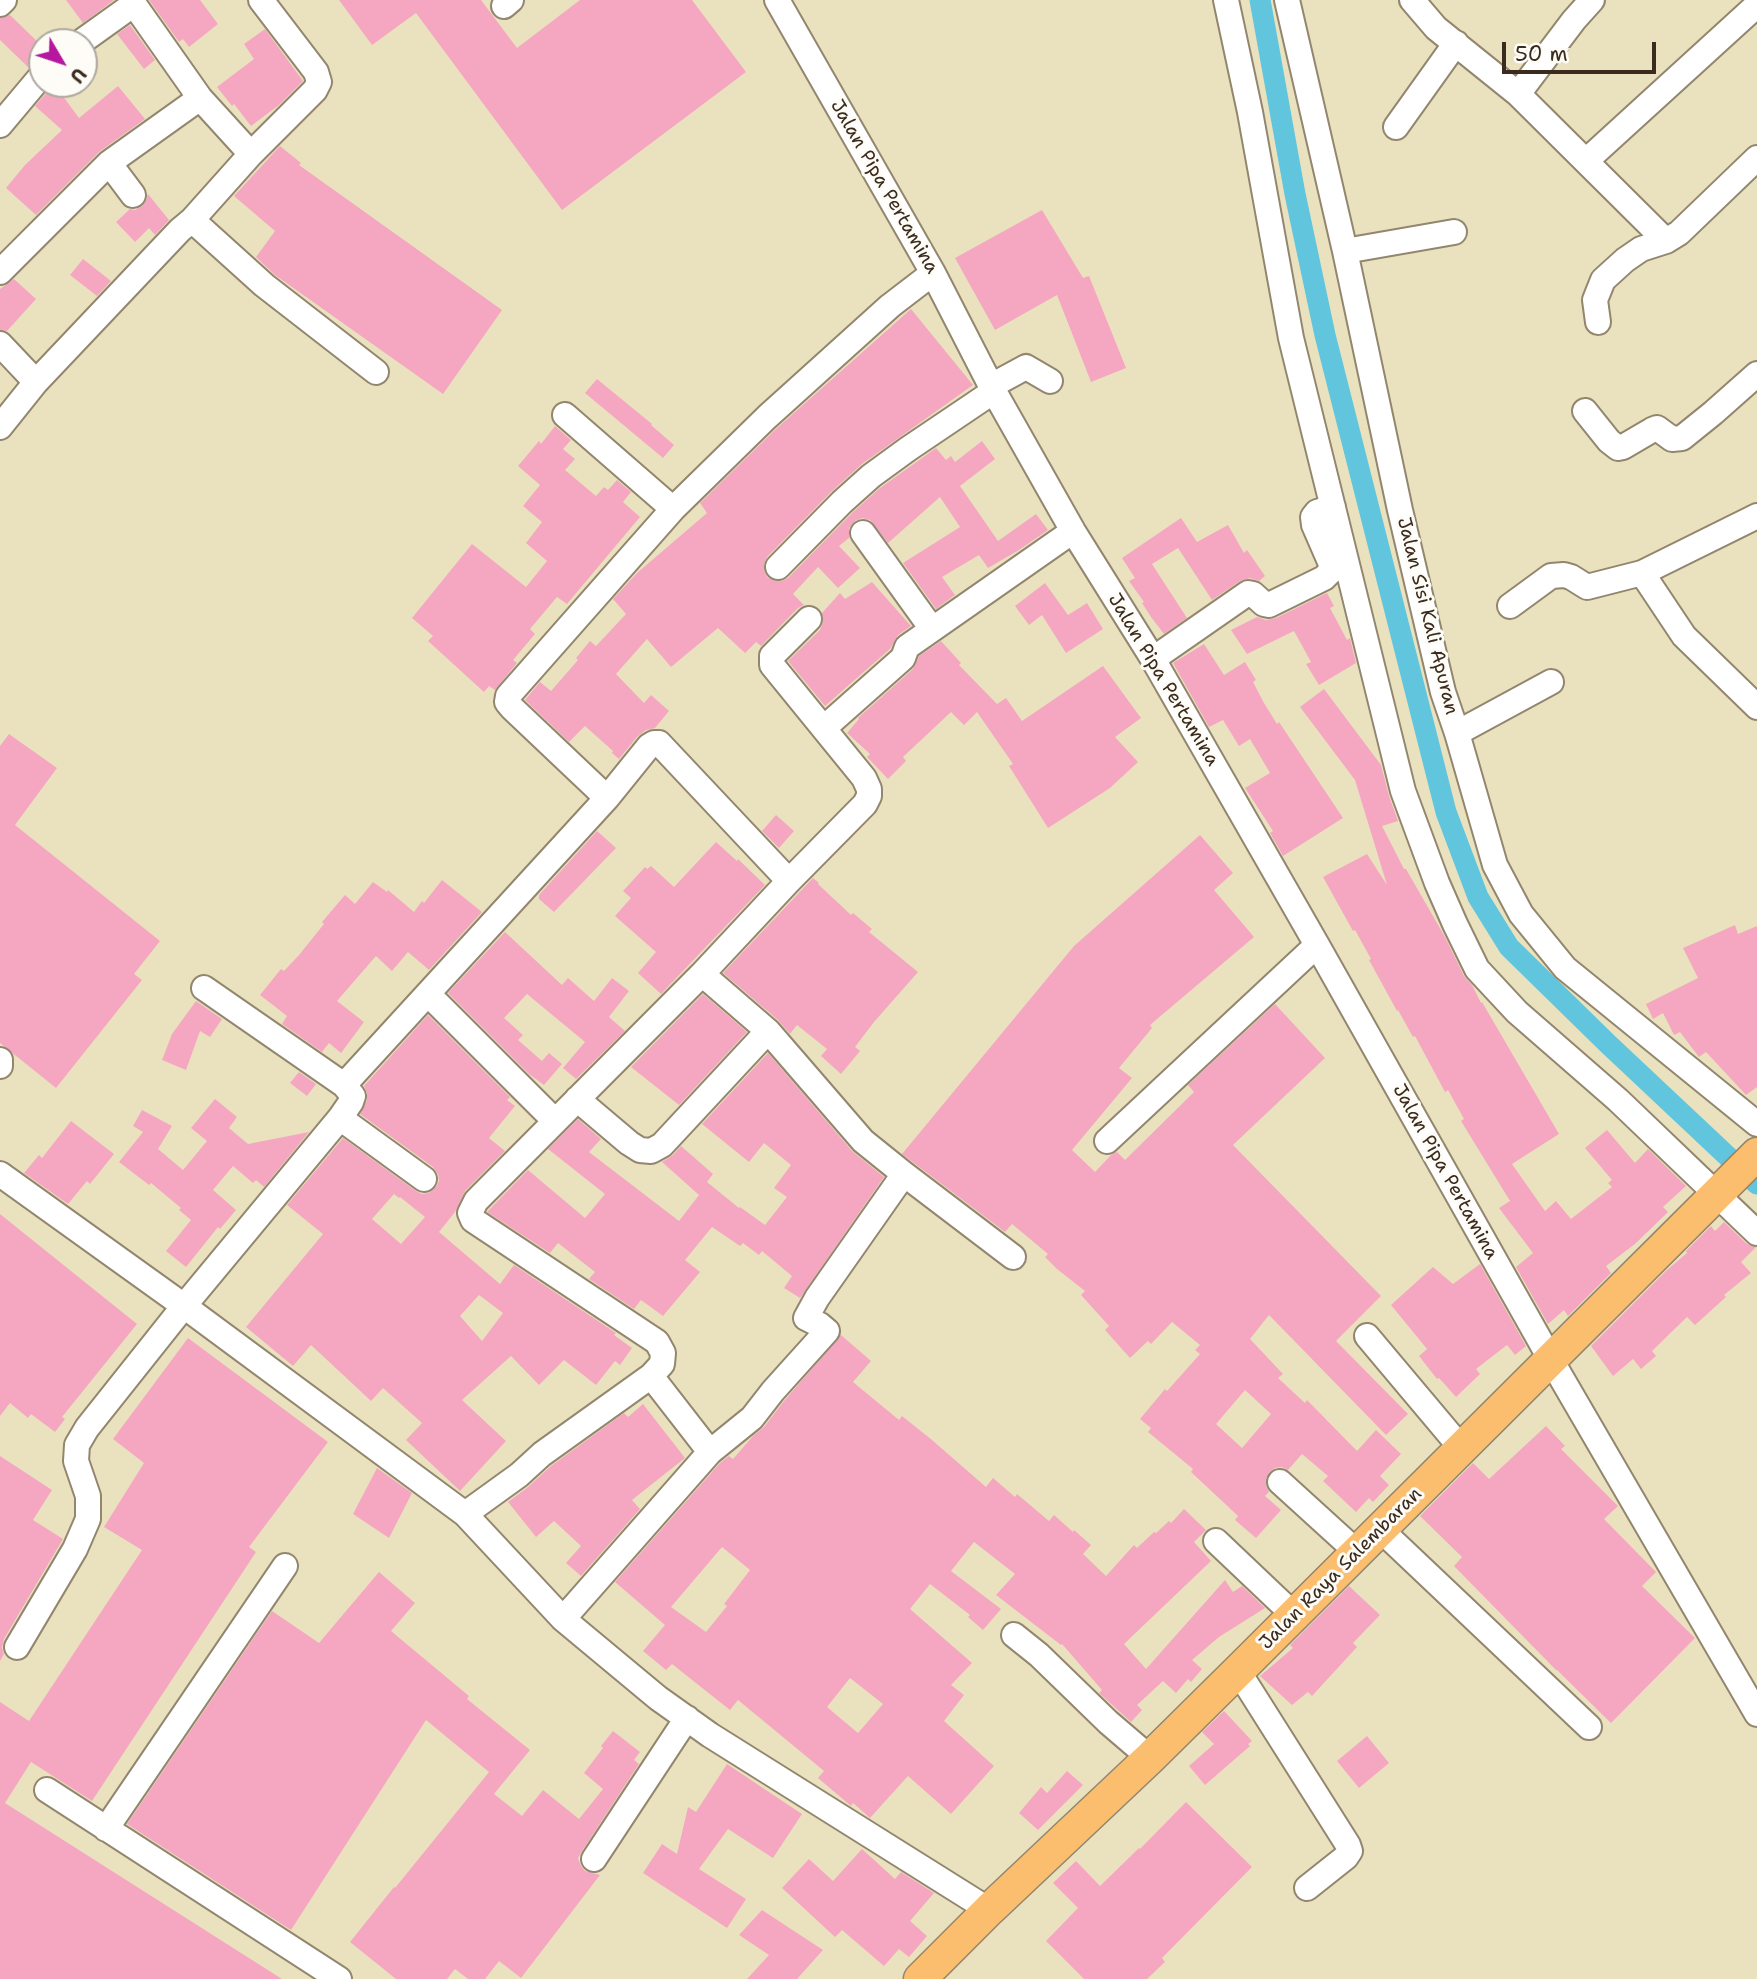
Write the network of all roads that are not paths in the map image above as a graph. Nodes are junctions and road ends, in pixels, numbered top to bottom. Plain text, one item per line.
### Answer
1 (4, 0) edge
2 (261, 0) edge
3 (777, 0) edge
4 (1226, 0) edge
5 (1287, 0) edge
6 (1412, 0) edge
7 (1592, 0) edge
8 (133, 2) edge
9 (0, 4) edge
10 (1757, 5) edge
11 (98, 29) edge
12 (1456, 43) junction
13 (28, 92) edge
14 (1518, 94) junction
15 (200, 98) junction
16 (0, 125) edge
17 (1396, 127) dead end
18 (251, 154) junction
19 (1757, 158) edge
20 (1586, 161) junction
21 (109, 163) junction
22 (133, 195) dead end
23 (192, 220) junction
24 (1454, 232) dead end
25 (1666, 241) junction
26 (1345, 251) junction
27 (0, 272) edge
28 (933, 273) junction
29 (1598, 322) dead end
30 (0, 344) edge
31 (376, 372) dead end
32 (1757, 374) edge
33 (1050, 381) dead end
34 (36, 382) junction
35 (992, 388) junction
36 (1585, 411) dead end
37 (565, 415) dead end
38 (0, 427) edge
39 (1333, 507) junction
40 (673, 509) junction
41 (1757, 516) edge
42 (1073, 531) junction
43 (863, 533) dead end
44 (778, 568) dead end
45 (1642, 573) junction
46 (1510, 606) dead end
47 (808, 619) dead end
48 (932, 629) junction
49 (1153, 659) junction
50 (1551, 682) dead end
51 (1757, 706) edge
52 (824, 728) junction
53 (1457, 733) junction
54 (607, 798) junction
55 (789, 881) junction
56 (1317, 945) junction
57 (702, 974) junction
58 (204, 988) dead end
59 (428, 994) junction
60 (768, 1031) junction
61 (0, 1060) edge
62 (0, 1066) edge
63 (344, 1085) junction
64 (577, 1099) junction
65 (340, 1118) junction
66 (555, 1121) junction
67 (1757, 1124) edge
68 (1107, 1141) dead end
69 (1757, 1154) edge
70 (0, 1174) edge
71 (904, 1174) junction
72 (424, 1179) dead end
73 (1721, 1190) junction
74 (1757, 1233) edge
75 (1013, 1257) dead end
76 (184, 1306) junction
77 (1367, 1336) dead end
78 (1551, 1360) junction
79 (651, 1376) junction
80 (1462, 1449) junction
81 (710, 1452) junction
82 (1280, 1482) dead end
83 (465, 1514) junction
84 (1381, 1530) junction
85 (1216, 1541) dead end
86 (1358, 1553) junction
87 (285, 1566) dead end
88 (1294, 1615) junction
89 (563, 1619) junction
90 (1014, 1635) dead end
91 (17, 1647) dead end
92 (1238, 1671) junction
93 (1757, 1714) edge
94 (687, 1718) junction
95 (1589, 1727) dead end
96 (1150, 1758) junction
97 (47, 1790) dead end
98 (107, 1829) junction
99 (594, 1859) dead end
100 (1307, 1888) dead end
101 (989, 1910) junction
102 (340, 1979) edge
103 (920, 1979) edge

1 - 9 street
2 - 18 street
3 - 28 street, Jalan Pipa Pertamina
4 - 39 street
5 - 26 street, Jalan Sisi Kali Apuran
6 - 12 street
7 - 14 street
8 - 11 street
8 - 15 street
10 - 20 street
12 - 14 street
12 - 17 street
13 - 16 street
14 - 20 street
15 - 18 street
15 - 21 street
18 - 23 street
19 - 25 street
20 - 25 street
21 - 22 street
21 - 27 street
23 - 31 street
23 - 34 street
24 - 26 street
25 - 29 street
26 - 53 street, Jalan Sisi Kali Apuran
28 - 35 street, Jalan Pipa Pertamina
28 - 40 street
30 - 34 street
32 - 36 street
33 - 35 street
34 - 38 street
35 - 42 street, Jalan Pipa Pertamina
35 - 44 street
37 - 40 street
39 - 49 street
39 - 73 street
40 - 54 street
41 - 45 street
42 - 48 street
42 - 49 street, Jalan Pipa Pertamina
43 - 48 street
45 - 46 street
45 - 51 street
47 - 52 street
48 - 52 street
49 - 56 street, Jalan Pipa Pertamina
50 - 53 street
52 - 55 street
53 - 67 street, Jalan Sisi Kali Apuran
54 - 55 street
54 - 59 street
55 - 57 street
56 - 68 street
56 - 78 street, Jalan Pipa Pertamina
57 - 60 street
57 - 64 street
58 - 63 street
59 - 63 street
59 - 66 street
60 - 64 street
60 - 71 street
61 - 62 street
63 - 65 street
64 - 66 street
65 - 72 street
65 - 76 street
66 - 79 street
69 - 73 main road, Jalan Raya Salembaran
70 - 76 street
71 - 75 street
71 - 81 street
73 - 74 street
73 - 78 main road, Jalan Raya Salembaran
76 - 83 street
76 - 91 street
77 - 80 street
78 - 80 main road, Jalan Raya Salembaran
78 - 93 street, Jalan Pipa Pertamina
79 - 81 street
79 - 83 street
80 - 84 main road, Jalan Raya Salembaran
81 - 89 street
82 - 86 street
83 - 89 street
84 - 86 main road, Jalan Raya Salembaran
84 - 95 street
85 - 88 street
86 - 88 main road, Jalan Raya Salembaran
87 - 98 street
88 - 92 main road, Jalan Raya Salembaran
89 - 94 street
90 - 96 street
92 - 96 main road, Jalan Raya Salembaran
92 - 100 street
94 - 99 street
94 - 101 street
96 - 101 main road, Jalan Raya Salembaran
97 - 98 street
98 - 102 street
101 - 103 main road, Jalan Raya Salembaran

